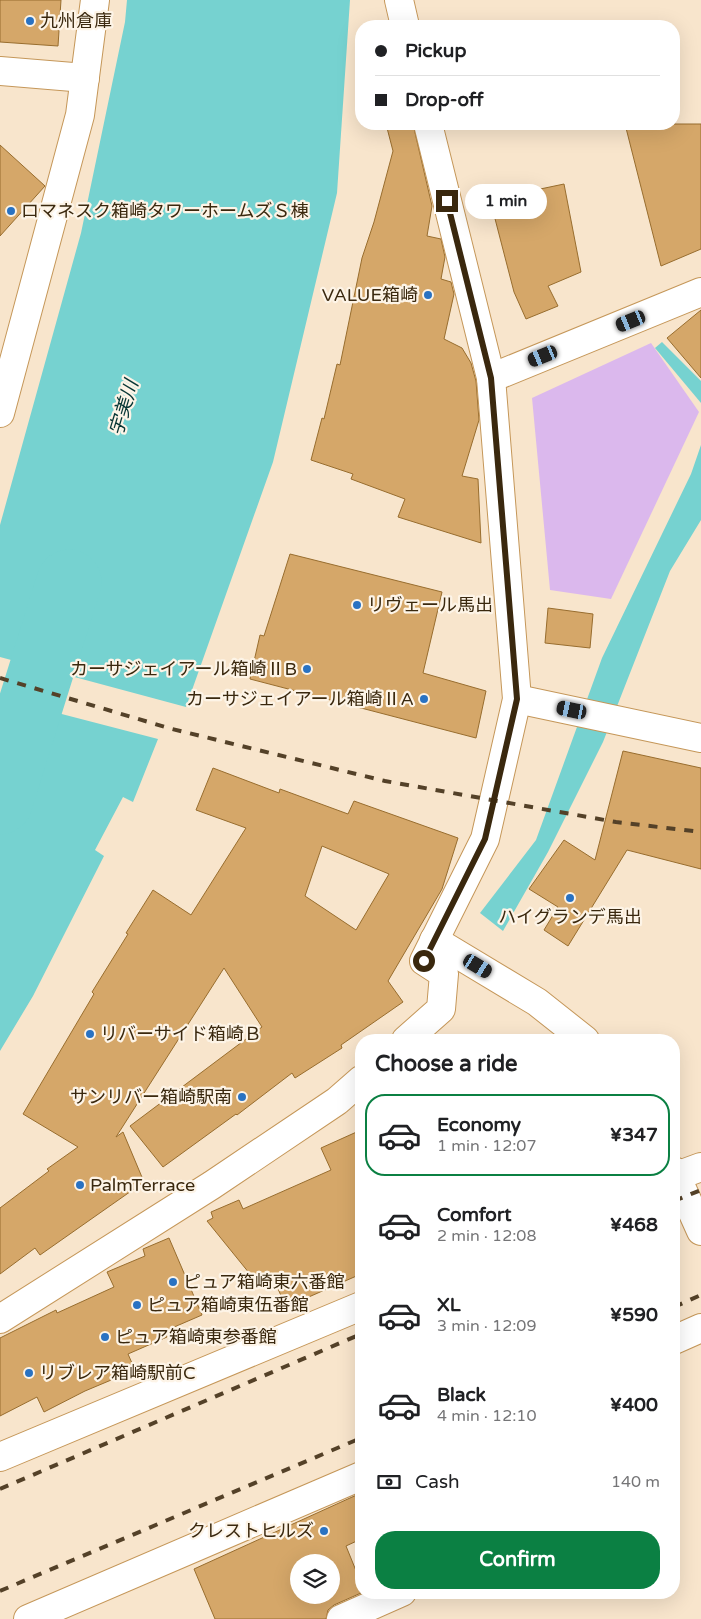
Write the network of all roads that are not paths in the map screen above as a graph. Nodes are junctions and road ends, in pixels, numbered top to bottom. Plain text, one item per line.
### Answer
1 (95, 0) edge
2 (399, 0) edge
3 (404, 20) edge
4 (0, 71) edge
5 (85, 78) junction
6 (429, 130) edge
7 (701, 292) edge
8 (491, 378) junction
9 (0, 413) edge
10 (517, 699) junction
11 (701, 738) edge
12 (434, 940) junction
13 (413, 1034) edge
14 (577, 1034) edge
15 (355, 1085) edge
16 (681, 1173) edge
17 (701, 1231) edge
18 (355, 1309) edge
19 (0, 1319) edge
20 (701, 1328) edge
21 (680, 1337) edge
22 (0, 1458) edge
23 (355, 1479) edge
24 (386, 1599) edge
25 (28, 1619) edge
26 (341, 1619) edge

1 - 5 street
2 - 3 street
4 - 5 street
5 - 9 street
6 - 8 street
7 - 8 street
8 - 10 street
10 - 11 street
10 - 12 street
12 - 13 street
12 - 14 street
15 - 19 street
16 - 17 street
18 - 22 street
20 - 21 street
23 - 25 street
24 - 26 street

